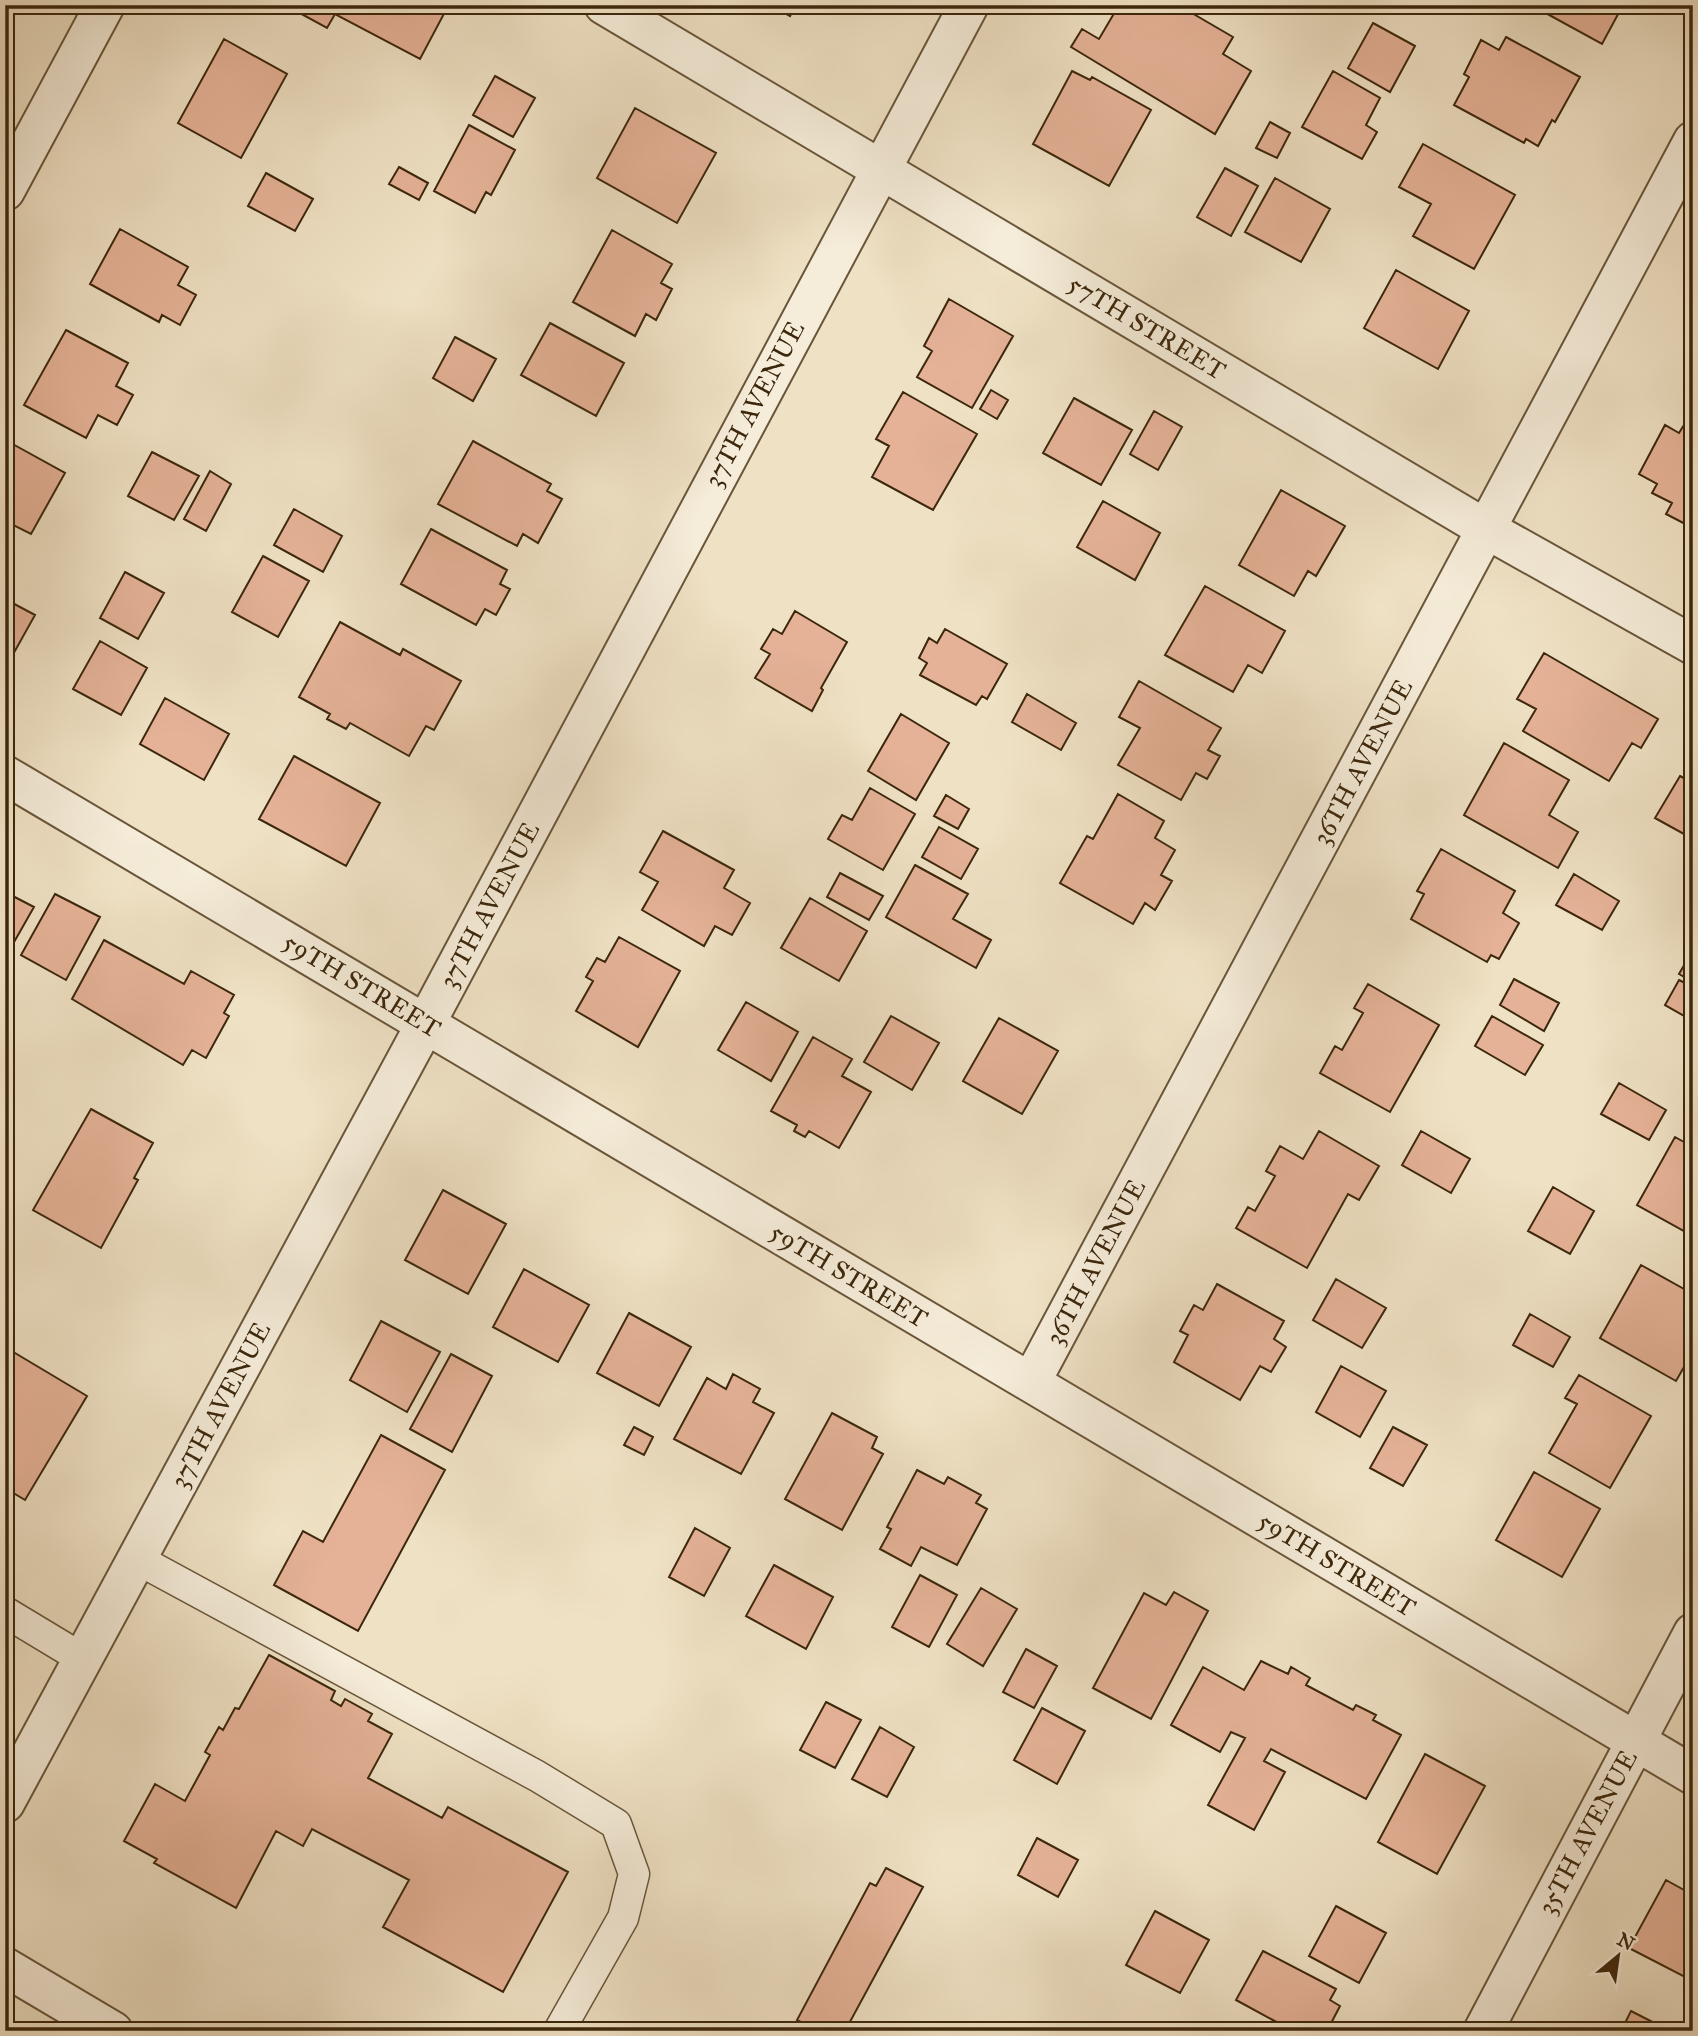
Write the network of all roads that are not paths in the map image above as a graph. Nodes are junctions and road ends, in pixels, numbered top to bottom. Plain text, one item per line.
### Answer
1 (105, 5) edge
2 (604, 5) edge
3 (969, 5) edge
4 (1693, 141) edge
5 (879, 168) junction
6 (5, 191) edge
7 (1486, 529) junction
8 (1693, 645) edge
9 (5, 775) edge
10 (426, 1023) junction
11 (1031, 1382) junction
12 (137, 1559) junction
13 (5, 1612) edge
14 (1693, 1633) edge
15 (83, 1659) junction
16 (1634, 1741) junction
17 (1693, 1775) edge
18 (5, 1803) edge
19 (5, 1967) edge
20 (113, 2031) edge
21 (559, 2031) edge
22 (1483, 2031) edge

1 - 6 street
2 - 5 street, 57TH STREET
3 - 5 street, 37TH AVENUE
4 - 7 street, 36TH AVENUE
5 - 7 street, 57TH STREET
5 - 10 street, 37TH AVENUE
7 - 8 street, 57TH STREET
7 - 11 street, 36TH AVENUE
9 - 10 street, 59TH STREET
10 - 11 street, 59TH STREET
10 - 12 street, 37TH AVENUE
11 - 16 street, 59TH STREET
12 - 15 street, 37TH AVENUE
12 - 21 lane
13 - 15 lane
14 - 16 street, 35TH AVENUE
15 - 18 street, 37TH AVENUE
16 - 17 street, 59TH STREET
16 - 22 street, 35TH AVENUE
19 - 20 street

